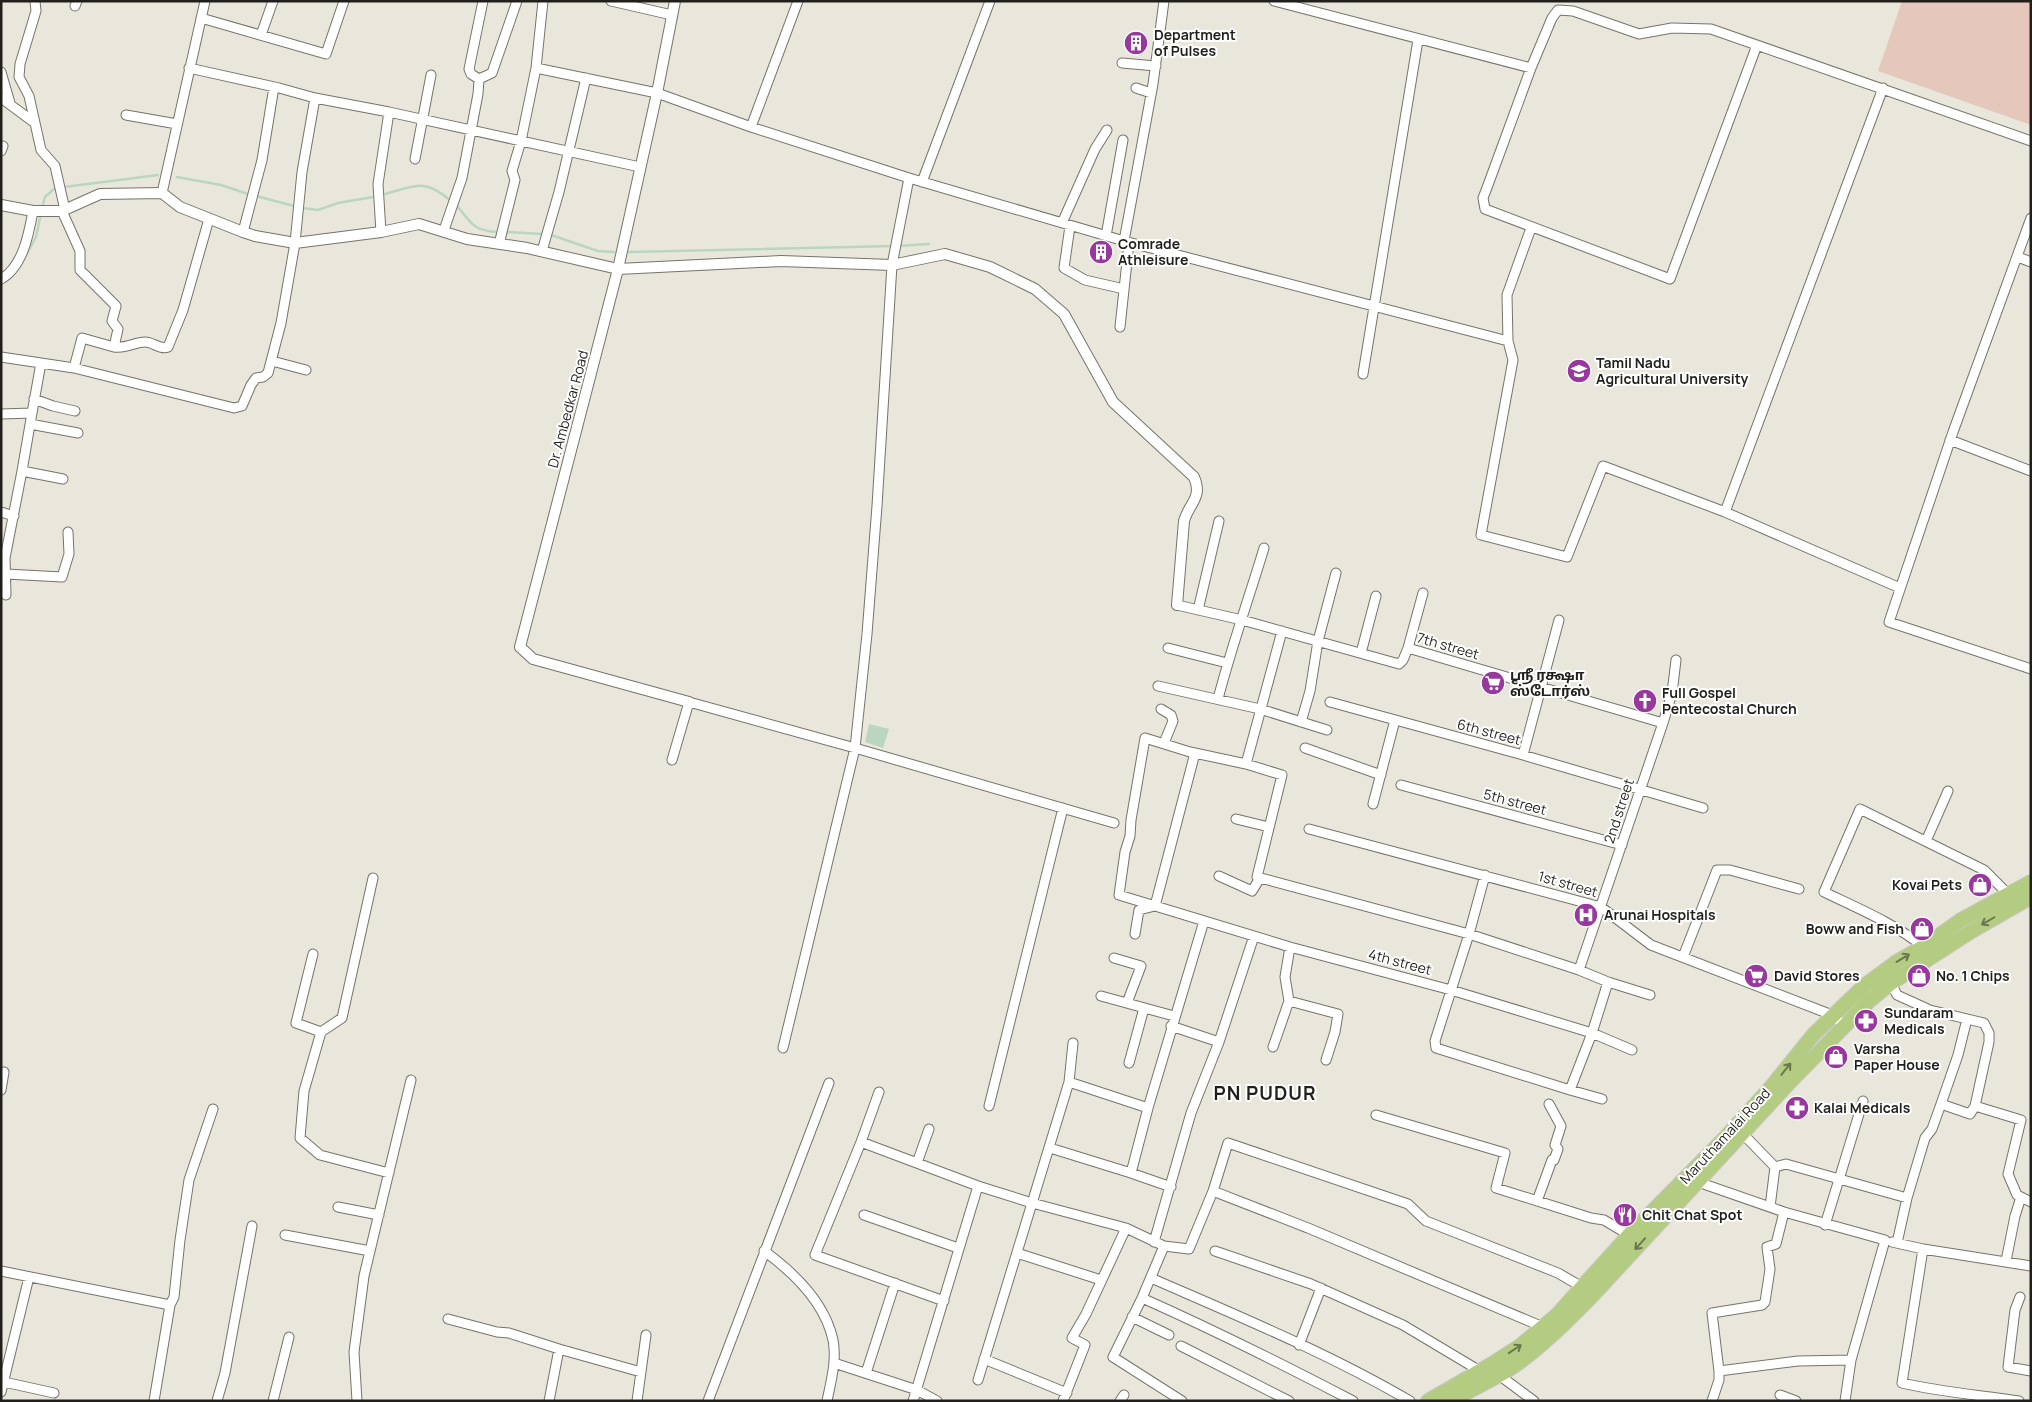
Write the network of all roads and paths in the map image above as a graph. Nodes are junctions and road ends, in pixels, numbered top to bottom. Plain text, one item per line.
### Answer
1 (35, 1) edge
2 (205, 1) edge
3 (273, 1) edge
4 (344, 1) edge
5 (483, 1) edge
6 (517, 1) edge
7 (543, 1) edge
8 (612, 1) edge
9 (675, 1) edge
10 (798, 1) edge
11 (990, 1) edge
12 (1164, 1) edge
13 (1274, 1) edge
14 (628, 3) edge
15 (672, 15) junction
16 (201, 18) junction
17 (261, 34) junction
18 (1418, 40) junction
19 (1757, 45) junction
20 (1122, 63) dead end
21 (1156, 66) junction
22 (189, 68) junction
23 (536, 68) junction
24 (1531, 68) junction
25 (1, 72) edge
26 (431, 75) dead end
27 (586, 78) junction
28 (479, 79) junction
29 (274, 87) junction
30 (1136, 88) dead end
31 (1883, 88) junction
32 (657, 92) junction
33 (1151, 92) junction
34 (1, 98) edge
35 (315, 98) junction
36 (10, 103) junction
37 (389, 112) junction
38 (126, 115) dead end
39 (422, 119) junction
40 (35, 123) junction
41 (177, 124) junction
42 (751, 127) junction
43 (470, 130) junction
44 (1107, 130) dead end
45 (1124, 140) dead end
46 (2031, 140) edge
47 (521, 141) junction
48 (568, 152) junction
49 (415, 159) dead end
50 (640, 167) junction
51 (909, 178) junction
52 (922, 182) junction
53 (162, 193) junction
54 (1, 205) edge
55 (63, 210) junction
56 (37, 211) junction
57 (2031, 218) edge
58 (209, 219) junction
59 (1066, 224) junction
60 (1531, 228) junction
61 (444, 230) junction
62 (243, 232) junction
63 (381, 232) junction
64 (1106, 236) junction
65 (1127, 242) junction
66 (296, 243) junction
67 (498, 244) junction
68 (542, 251) junction
69 (2018, 257) junction
70 (2031, 262) edge
71 (892, 265) junction
72 (618, 269) junction
73 (1, 278) edge
74 (1124, 289) junction
75 (1374, 307) junction
76 (1120, 327) dead end
77 (1508, 342) junction
78 (114, 347) junction
79 (1, 357) edge
80 (272, 361) junction
81 (41, 363) junction
82 (74, 368) junction
83 (306, 370) dead end
84 (1363, 374) dead end
85 (34, 399) junction
86 (75, 410) dead end
87 (1, 414) edge
88 (32, 414) junction
89 (30, 424) junction
90 (78, 433) dead end
91 (1950, 440) junction
92 (22, 471) junction
93 (2031, 471) edge
94 (63, 479) dead end
95 (1, 512) edge
96 (1725, 512) junction
97 (14, 516) junction
98 (1219, 521) dead end
99 (68, 532) dead end
100 (1264, 548) dead end
101 (1336, 573) dead end
102 (6, 574) junction
103 (1900, 588) junction
104 (1423, 593) dead end
105 (6, 595) dead end
106 (1376, 596) dead end
107 (1177, 605) joint
108 (1198, 610) junction
109 (1242, 620) junction
110 (1559, 620) dead end
111 (1282, 631) junction
112 (1318, 641) junction
113 (1168, 648) dead end
114 (1408, 648) junction
115 (1361, 653) junction
116 (1676, 660) dead end
117 (1227, 663) junction
118 (2031, 669) edge
119 (1158, 686) dead end
120 (1542, 687) junction
121 (1218, 699) junction
122 (689, 702) junction
123 (1330, 702) dead end
124 (1161, 709) dead end
125 (1260, 709) junction
126 (1395, 720) junction
127 (1301, 722) junction
128 (1663, 723) junction
129 (1327, 730) dead end
130 (1164, 744) junction
131 (855, 748) junction
132 (1305, 748) dead end
133 (1195, 753) junction
134 (1523, 755) junction
135 (672, 760) dead end
136 (1246, 764) junction
137 (1381, 775) junction
138 (1401, 785) dead end
139 (1640, 790) junction
140 (1948, 791) dead end
141 (1373, 804) dead end
142 (1063, 808) junction
143 (1703, 808) dead end
144 (1236, 819) dead end
145 (1114, 822) dead end
146 (1269, 827) junction
147 (1309, 829) dead end
148 (1926, 841) junction
149 (1622, 844) junction
150 (1485, 875) junction
151 (1219, 876) dead end
152 (373, 878) dead end
153 (1260, 878) junction
154 (2031, 882) edge
155 (1799, 888) dead end
156 (2008, 894) junction
157 (2031, 897) edge
158 (1155, 906) junction
159 (1601, 908) junction
160 (1204, 921) junction
161 (1135, 934) dead end
162 (1469, 934) junction
163 (1254, 936) junction
164 (1290, 947) junction
165 (1923, 947) junction
166 (313, 954) dead end
167 (1683, 957) junction
168 (1114, 958) dead end
169 (1580, 970) junction
170 (1608, 982) junction
171 (1892, 983) junction
172 (1451, 990) junction
173 (1650, 995) dead end
174 (1101, 996) dead end
175 (1289, 1001) junction
176 (1127, 1003) junction
177 (1144, 1008) junction
178 (1832, 1015) junction
179 (1174, 1016) junction
180 (1967, 1019) junction
181 (1844, 1025) junction
182 (1171, 1026) junction
183 (321, 1032) junction
184 (1592, 1033) junction
185 (1073, 1042) dead end
186 (1219, 1042) junction
187 (1273, 1047) dead end
188 (783, 1048) dead end
189 (1632, 1050) dead end
190 (1326, 1060) dead end
191 (1129, 1063) dead end
192 (4, 1072) dead end
193 (411, 1080) dead end
194 (1069, 1082) junction
195 (829, 1083) dead end
196 (1, 1090) edge
197 (1570, 1090) junction
198 (880, 1092) dead end
199 (1602, 1099) dead end
200 (1863, 1101) dead end
201 (1549, 1104) dead end
202 (1941, 1104) junction
203 (989, 1106) dead end
204 (1975, 1106) junction
205 (1148, 1108) junction
206 (213, 1109) dead end
207 (1376, 1115) dead end
208 (929, 1129) dead end
209 (1742, 1134) junction
210 (862, 1142) junction
211 (1050, 1148) junction
212 (917, 1164) junction
213 (1775, 1167) junction
214 (389, 1173) junction
215 (1131, 1173) junction
216 (1692, 1179) junction
217 (1838, 1180) junction
218 (978, 1186) junction
219 (1171, 1188) junction
220 (1213, 1191) junction
221 (2021, 1197) junction
222 (1907, 1198) junction
223 (1537, 1201) junction
224 (2031, 1202) edge
225 (1032, 1203) junction
226 (338, 1207) dead end
227 (1770, 1207) junction
228 (1784, 1212) junction
229 (379, 1215) junction
230 (864, 1215) dead end
231 (1825, 1225) junction
232 (252, 1226) dead end
233 (1126, 1228) junction
234 (1628, 1235) junction
235 (285, 1236) dead end
236 (1885, 1240) junction
237 (1154, 1242) junction
238 (1897, 1243) junction
239 (1164, 1246) junction
240 (958, 1248) junction
241 (1189, 1249) junction
242 (1923, 1249) junction
243 (764, 1250) junction
244 (370, 1251) junction
245 (1215, 1251) dead end
246 (1198, 1253) dead end
247 (1017, 1254) junction
248 (2006, 1260) junction
249 (2031, 1266) edge
250 (1, 1271) edge
251 (30, 1277) junction
252 (1151, 1278) junction
253 (1101, 1280) junction
254 (895, 1283) junction
255 (1582, 1287) junction
256 (1321, 1288) junction
257 (2020, 1296) dead end
258 (1142, 1298) junction
259 (944, 1300) junction
260 (170, 1306) junction
261 (1132, 1317) junction
262 (448, 1319) dead end
263 (1543, 1327) junction
264 (646, 1335) dead end
265 (1169, 1335) dead end
266 (289, 1337) dead end
267 (1299, 1345) junction
268 (1181, 1346) dead end
269 (559, 1349) junction
270 (984, 1359) junction
271 (1851, 1360) junction
272 (834, 1363) junction
273 (1496, 1370) junction
274 (1480, 1371) junction
275 (1719, 1371) junction
276 (2031, 1371) edge
277 (641, 1372) junction
278 (866, 1373) junction
279 (978, 1380) dead end
280 (4, 1382) junction
281 (917, 1390) junction
282 (1, 1392) edge
283 (54, 1393) dead end
284 (1780, 1395) dead end
285 (1065, 1397) edge
286 (1458, 1399) edge
287 (154, 1401) edge
288 (218, 1401) edge
289 (273, 1401) edge
290 (357, 1401) edge
291 (548, 1401) edge
292 (637, 1401) edge
293 (708, 1401) edge
294 (827, 1401) edge
295 (913, 1401) edge
296 (937, 1401) edge
297 (1182, 1401) edge
298 (1289, 1401) edge
299 (1354, 1401) edge
300 (1410, 1401) edge
301 (1428, 1401) edge
302 (1534, 1401) edge
303 (1712, 1401) edge
304 (1796, 1401) edge
305 (1845, 1401) edge
306 (2018, 1401) edge

1 - 40 street
2 - 16 street
3 - 17 street
4 - 17 street
5 - 28 street
6 - 28 street
7 - 23 street
8 - 14 street
9 - 15 street, Dr. Ambedkar Road
10 - 42 street
11 - 52 street
12 - 21 street
13 - 18 street
14 - 15 street
15 - 32 street, Dr. Ambedkar Road
16 - 17 street
16 - 22 street
18 - 24 street
18 - 75 street
19 - 24 street
19 - 31 street
19 - 60 street
20 - 21 street
21 - 33 street
22 - 29 street
22 - 41 street
23 - 27 street
23 - 47 street
24 - 60 street
25 - 36 street
26 - 39 street
27 - 32 street
27 - 48 street
28 - 43 street
29 - 35 street
29 - 62 street
30 - 33 street
31 - 46 street
31 - 96 street
32 - 42 street
32 - 50 street, Dr. Ambedkar Road
33 - 65 street
34 - 36 street
35 - 37 street
35 - 66 street
36 - 40 street
37 - 39 street
37 - 63 street
38 - 41 street
39 - 43 street
39 - 49 street
40 - 55 street
41 - 53 street
42 - 51 street
43 - 47 street
43 - 61 street
44 - 59 street
45 - 64 street
47 - 48 street
47 - 67 street
48 - 50 street
48 - 68 street
50 - 72 street, Dr. Ambedkar Road
51 - 52 street
51 - 71 street
52 - 59 street
53 - 55 street
53 - 58 street
54 - 56 street
55 - 56 street
55 - 78 street
56 - 73 street
57 - 69 street
58 - 62 street
58 - 78 street
59 - 64 street
59 - 74 street
60 - 77 street
61 - 63 street
61 - 67 street
62 - 66 street
63 - 66 street
64 - 65 street
65 - 74 street
65 - 75 street
66 - 80 street
67 - 68 street
68 - 72 street
69 - 70 street
69 - 91 street
71 - 72 street
71 - 107 street
71 - 131 street
72 - 122 street, Dr. Ambedkar Road
74 - 76 street
75 - 77 street
75 - 84 street
77 - 96 street
78 - 82 street
79 - 81 street
80 - 82 street
80 - 83 street
81 - 82 street
81 - 85 street
85 - 86 street
85 - 88 street
87 - 88 street
88 - 89 street
89 - 90 street
89 - 92 street
91 - 93 street
91 - 103 street
92 - 94 street
92 - 97 street
95 - 97 street
96 - 103 street
97 - 102 street
98 - 108 street
99 - 102 street
100 - 109 street
101 - 112 street
102 - 105 street
103 - 118 street
104 - 114 street
106 - 115 street
107 - 108 street, 7th street
108 - 109 street, 7th street
109 - 111 street, 7th street
109 - 117 street
110 - 120 street
111 - 112 street, 7th street
111 - 125 street
112 - 115 street, 7th street
112 - 127 street
113 - 117 street
114 - 115 street, 7th street
114 - 120 street, 7th street
116 - 128 street, 2nd street
117 - 121 street
119 - 121 street
120 - 128 street, 7th street
120 - 134 street
121 - 125 street
122 - 131 street
122 - 135 street
123 - 126 street, 6th street
124 - 130 street
125 - 127 street
125 - 136 street
126 - 134 street, 6th street
126 - 137 street
127 - 129 street
128 - 139 street, 2nd street
130 - 133 street
130 - 158 street, 4th street
131 - 142 street
131 - 188 street
132 - 137 street
133 - 136 street
133 - 158 street
134 - 139 street, 6th street
136 - 146 street
137 - 141 street
138 - 149 street, 5th street
139 - 143 street, 6th street
139 - 149 street, 2nd street
140 - 148 street
142 - 145 street
142 - 203 street
144 - 146 street
146 - 153 street
147 - 150 street, 1st street
148 - 156 street
148 - 165 street
149 - 159 street, 2nd street
150 - 159 street, 1st street
150 - 162 street
151 - 153 street
152 - 183 street
153 - 162 street
154 - 156 main road, Maruthamalai Road
155 - 167 street
156 - 165 main road, Maruthamalai Road
157 -> 171 main road, Maruthamalai Road
158 - 160 street, 4th street
158 - 161 street
159 - 167 street, 1st street
159 - 169 street, 2nd street
160 - 163 street, 4th street
160 - 179 street
162 - 169 street
162 - 172 street
163 - 164 street, 4th street
163 - 186 street
164 - 172 street, 4th street
164 - 175 street
178 -> 165 main road, Maruthamalai Road
166 - 183 street
167 - 178 street, 1st street
168 - 176 street
169 - 170 street
170 - 173 street
170 - 184 street
171 - 180 street
171 - 181 main road, Maruthamalai Road
172 - 184 street, 4th street
172 - 197 street
174 - 176 street
175 - 187 street
175 - 190 street
176 - 177 street
177 - 179 street
177 - 191 street
178 - 181 street, 1st street
216 -> 178 main road, Maruthamalai Road
179 - 182 street
180 - 202 street
180 - 204 street
181 - 209 main road, Maruthamalai Road
182 - 186 street
182 - 205 street
183 - 214 street
184 - 189 street, 4th street
184 - 197 street
185 - 194 street
186 - 219 street
192 - 196 street
193 - 214 street
194 - 205 street
194 - 211 street
195 - 243 street
197 - 199 street
198 - 210 street
200 - 217 street
201 - 223 street
202 - 204 street
202 - 222 street
204 - 221 street
205 - 215 street
206 - 260 street
207 - 223 street
208 - 212 street
209 - 213 street
209 - 216 main road, Maruthamalai Road
210 - 212 street
210 - 254 street
211 - 215 street
211 - 225 street
212 - 218 street
213 - 217 street
213 - 227 street
214 - 229 street
215 - 219 street
216 - 227 street
216 - 234 main road, Maruthamalai Road
216 -> 273 main road, Maruthamalai Road
217 - 222 street
217 - 231 street
218 - 225 street
218 - 240 street
219 - 237 street
220 - 241 street
220 - 255 street
220 - 263 street
221 - 224 street
221 - 248 street
222 - 238 street
223 - 234 street
225 - 233 street
225 - 247 street
226 - 229 street
227 - 228 street
228 - 231 street
228 - 275 street
229 - 244 street
230 - 240 street
231 - 236 street
232 - 288 street
233 - 237 street
233 - 253 street
234 - 255 main road, Maruthamalai Road
235 - 244 street
236 - 238 street
236 - 271 street
237 - 239 street
238 - 242 street
239 - 241 street
239 - 252 street
240 - 259 street
241 - 246 street
242 - 248 street
242 - 306 street
243 - 272 street
243 - 293 street
244 - 290 street
245 - 256 street
247 - 253 street
247 - 270 street
248 - 249 street
250 - 251 street
251 - 260 street
251 - 280 street
252 - 258 street
252 - 267 street
253 - 285 street
254 - 259 street
254 - 278 street
255 - 263 main road, Maruthamalai Road
256 - 267 street
256 - 274 street
257 - 276 street
258 - 261 street
258 - 299 street
259 - 281 street
260 - 287 street
261 - 265 street
261 - 297 street
262 - 269 street
273 -> 263 main road, Maruthamalai Road
264 - 277 street
266 - 289 street
267 - 300 street
268 - 298 street
269 - 277 street
269 - 291 street
270 - 279 street
270 - 285 street
271 - 275 street
271 - 305 street
272 - 278 street
272 - 294 street
273 - 274 main road, Maruthamalai Road
273 - 286 main road, Maruthamalai Road
273 - 302 street
274 - 301 main road, Maruthamalai Road
275 - 303 street
277 - 292 street
278 - 281 street
280 - 282 street
280 - 283 street
281 - 295 street
281 - 296 street
284 - 304 street

